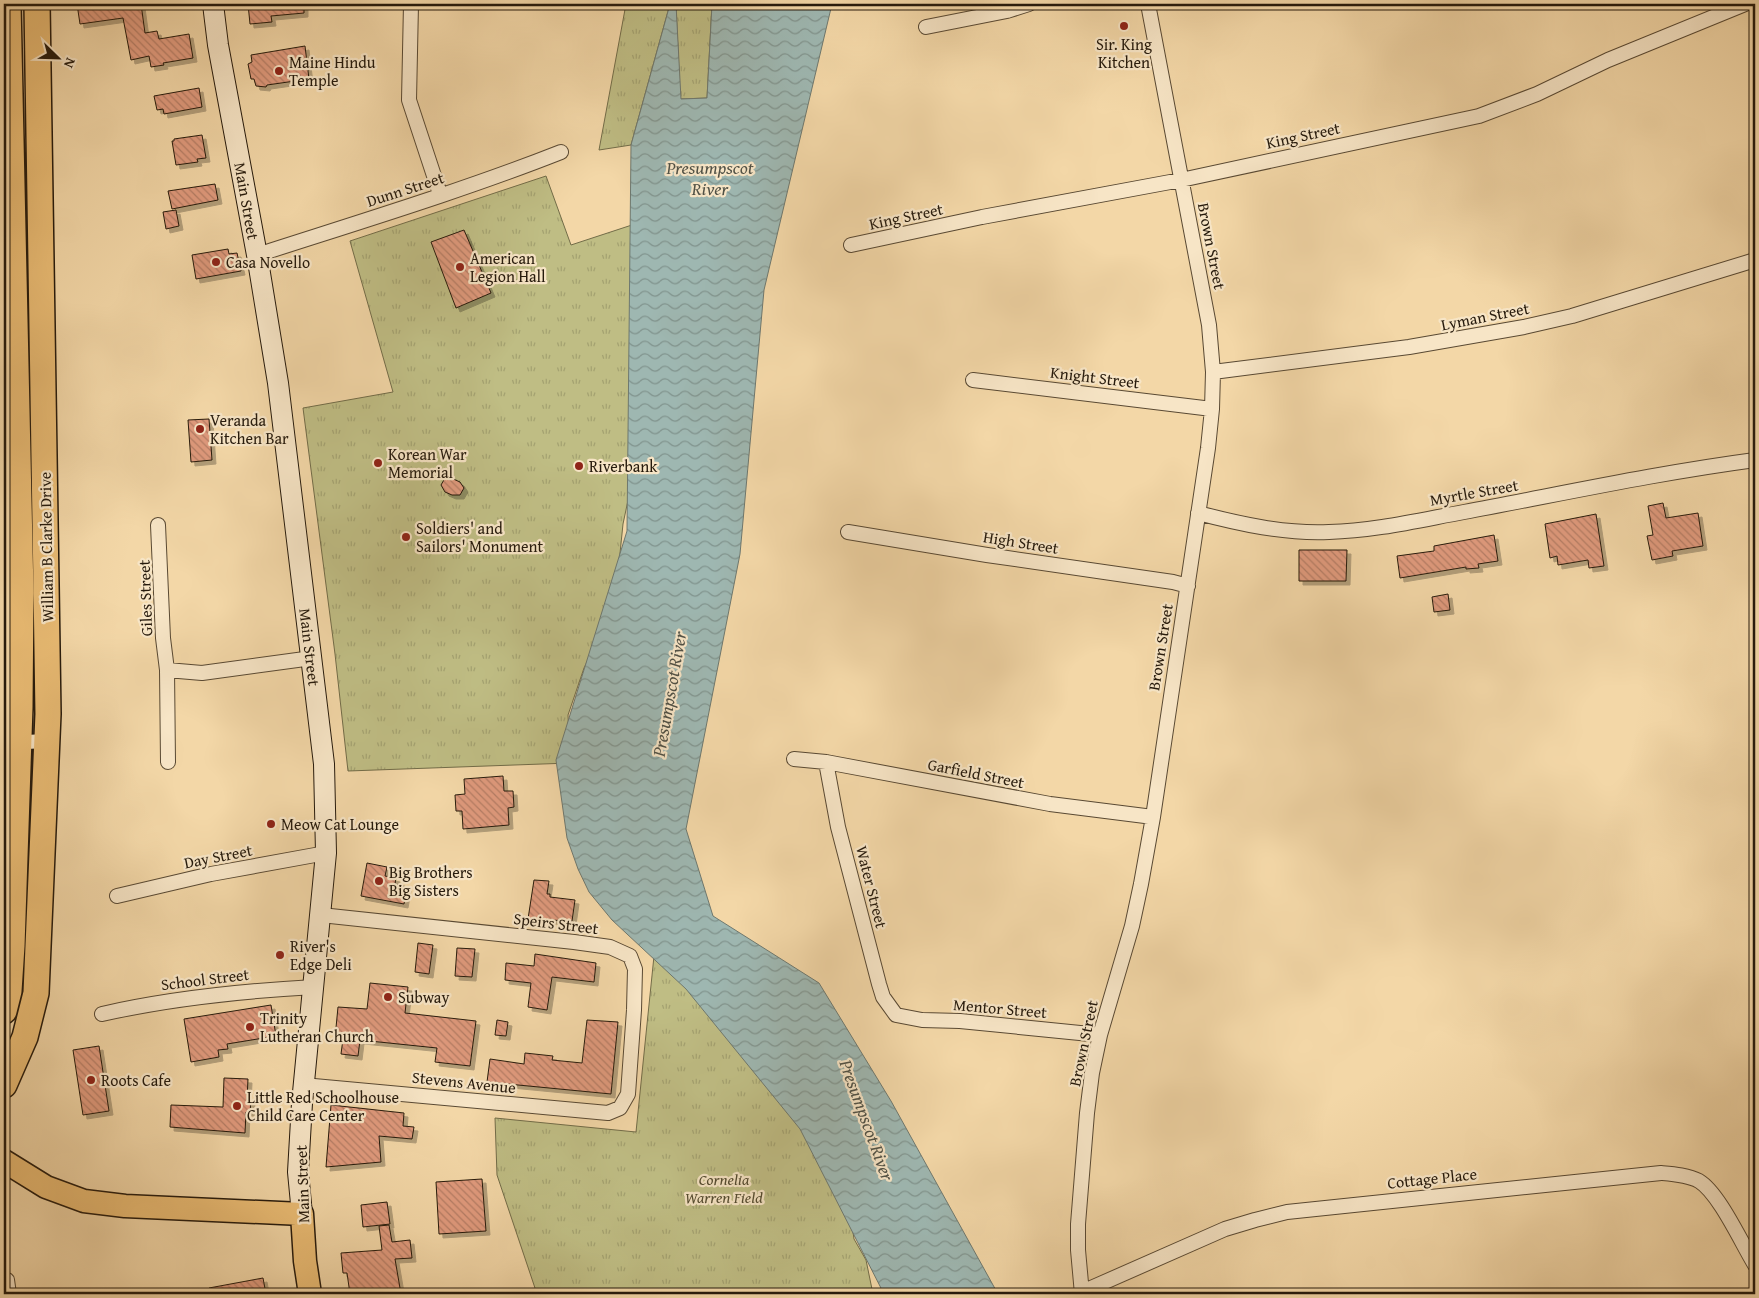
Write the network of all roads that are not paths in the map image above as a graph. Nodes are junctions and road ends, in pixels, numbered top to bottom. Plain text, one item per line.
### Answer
1 (8, 4) edge
2 (37, 4) edge
3 (213, 4) edge
4 (411, 4) edge
5 (1029, 4) edge
6 (1148, 4) edge
7 (1745, 4) edge
8 (1006, 7) edge
9 (926, 27) dead end
10 (561, 152) dead end
11 (1181, 180) junction
12 (440, 194) junction
13 (851, 245) dead end
14 (257, 255) junction
15 (1755, 260) edge
16 (1213, 372) junction
17 (973, 380) dead end
18 (1212, 409) junction
19 (1755, 460) edge
20 (1198, 513) junction
21 (158, 525) dead end
22 (848, 532) dead end
23 (1188, 586) junction
24 (312, 658) junction
25 (167, 670) junction
26 (47, 741) junction
27 (11, 742) edge
28 (794, 758) dead end
29 (168, 762) dead end
30 (826, 762) junction
31 (11, 770) edge
32 (1153, 817) junction
33 (326, 853) junction
34 (117, 896) dead end
35 (321, 915) junction
36 (314, 987) junction
37 (4, 1011) edge
38 (102, 1014) dead end
39 (896, 1015) joint
40 (1100, 1034) junction
41 (4, 1085) edge
42 (303, 1085) junction
43 (620, 1108) joint
44 (4, 1161) edge
45 (302, 1214) junction
46 (1755, 1265) edge
47 (7, 1280) dead end
48 (1082, 1293) edge
49 (9, 1294) edge
50 (310, 1294) edge

1 - 27 highway, William B Clarke Drive
2 - 26 highway, William B Clarke Drive
3 - 14 main road, Main Street
4 - 12 street
5 - 8 street
6 - 11 street, Brown Street
7 - 11 street, King Street
8 - 9 street
10 - 12 street, Dunn Street
11 - 13 street, King Street
11 - 16 street, Brown Street
12 - 14 street, Dunn Street
14 - 24 main road, Main Street
15 - 16 street, Lyman Street
16 - 18 street, Brown Street
17 - 18 street, Knight Street
18 - 20 street, Brown Street
19 - 20 street, Myrtle Street
20 - 23 street, Brown Street
21 - 25 street, Giles Street
22 - 23 street, High Street
23 - 32 street, Brown Street
24 - 25 street
24 - 33 main road, Main Street
25 - 29 street, Giles Street
26 - 27 street
26 - 41 highway, William B Clarke Drive
27 - 31 highway, William B Clarke Drive
28 - 30 street, Garfield Street
30 - 32 street, Garfield Street
30 - 39 street, Water Street
31 - 37 highway, William B Clarke Drive
32 - 40 street, Brown Street
33 - 34 street, Day Street
33 - 35 main road, Main Street
35 - 36 main road, Main Street
35 - 43 street, Speirs Street
36 - 38 street, School Street
36 - 42 main road, Main Street
39 - 40 street, Mentor Street
40 - 48 street, Brown Street
42 - 43 street, Stevens Avenue
42 - 45 main road, Main Street
44 - 45 main road
45 - 50 main road, Main Street
46 - 48 street, Cottage Place
47 - 49 street

